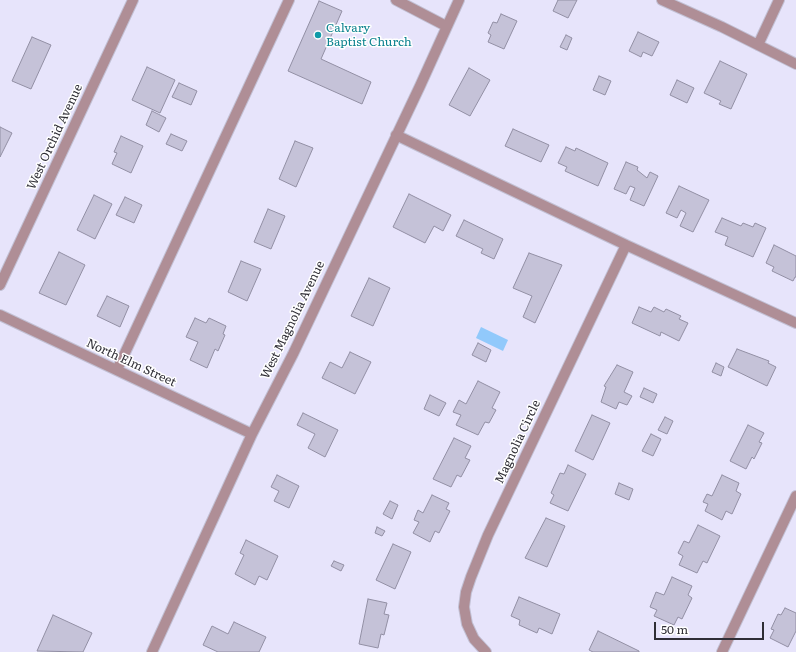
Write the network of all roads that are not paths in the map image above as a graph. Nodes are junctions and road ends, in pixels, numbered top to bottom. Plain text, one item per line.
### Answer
1 (133, 0) edge
2 (289, 0) edge
3 (396, 0) edge
4 (459, 0) edge
5 (662, 0) edge
6 (779, 0) edge
7 (446, 26) junction
8 (758, 45) junction
9 (796, 64) edge
10 (396, 135) junction
11 (626, 246) junction
12 (0, 285) edge
13 (0, 315) edge
14 (796, 323) edge
15 (117, 370) junction
16 (252, 434) junction
17 (796, 496) edge
18 (152, 652) edge
19 (486, 652) edge
20 (722, 652) edge

1 - 12 street, West Orchid Avenue
2 - 15 street
3 - 7 street
4 - 7 street, West Magnolia Avenue
5 - 8 street
6 - 8 street
7 - 10 street, West Magnolia Avenue
8 - 9 street
10 - 11 street
10 - 16 street, West Magnolia Avenue
11 - 14 street
11 - 19 street, Magnolia Circle
13 - 15 street, North Elm Street
15 - 16 street, North Elm Street
16 - 18 street, West Magnolia Avenue
17 - 20 street

